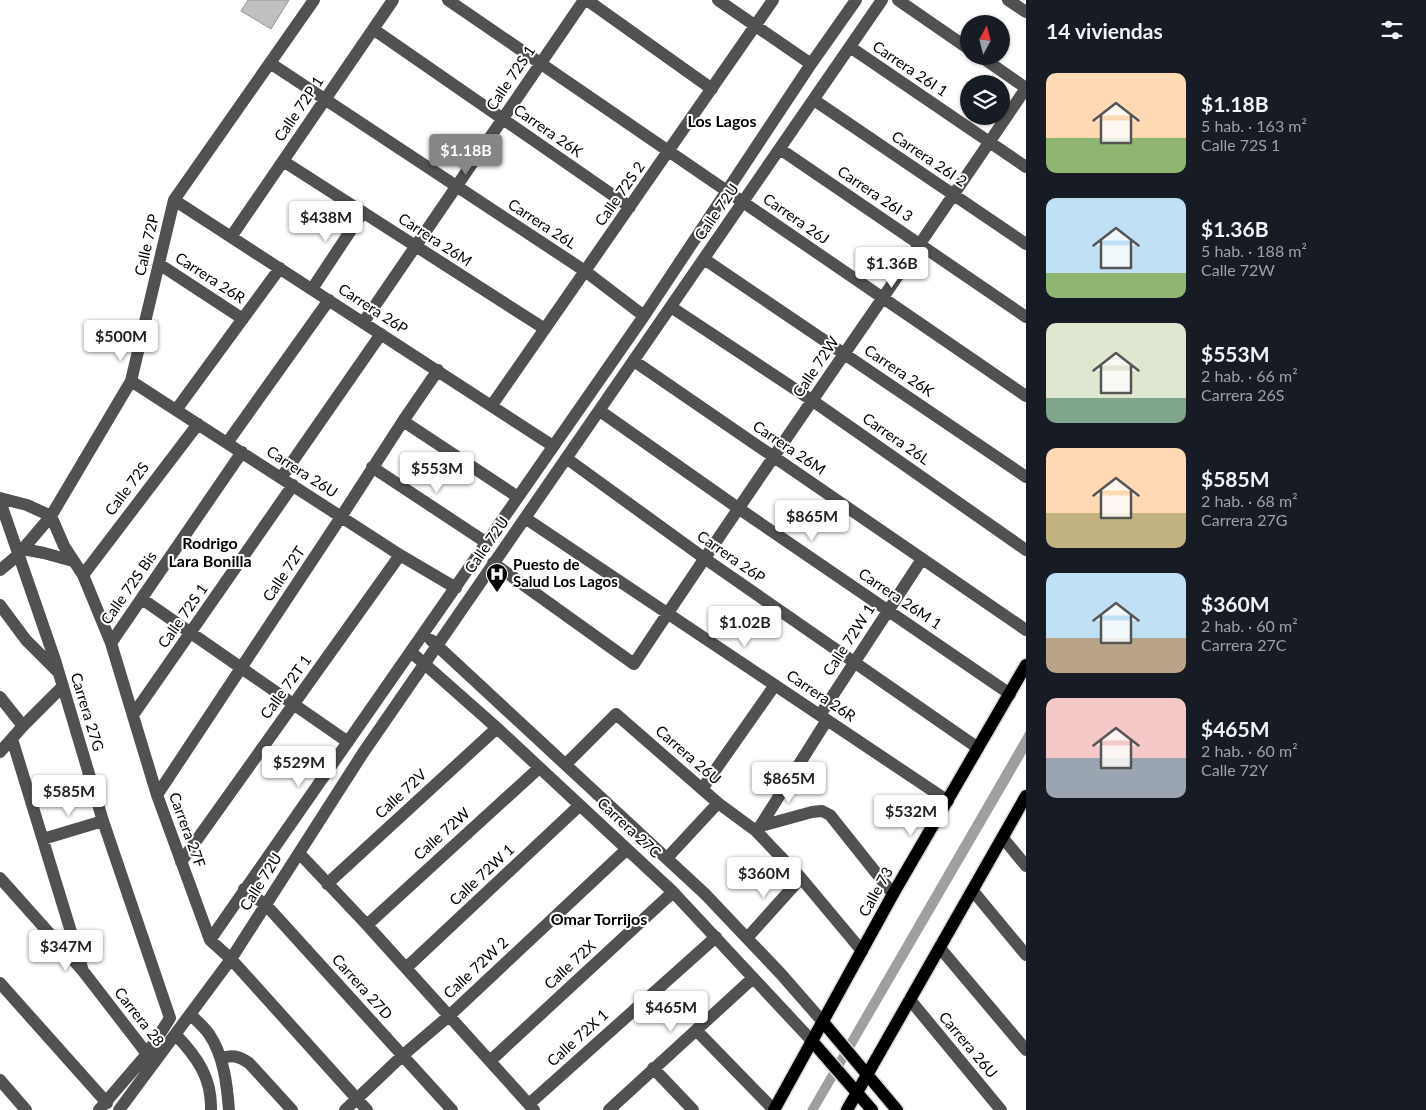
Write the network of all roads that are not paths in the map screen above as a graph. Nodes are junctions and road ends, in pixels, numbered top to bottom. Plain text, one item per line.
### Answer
1 (314, 0) edge
2 (393, 0) edge
3 (448, 0) edge
4 (585, 0) edge
5 (718, 0) edge
6 (773, 0) edge
7 (856, 0) edge
8 (882, 0) edge
9 (898, 0) edge
10 (1008, 0) edge
11 (1026, 12) edge
12 (756, 26) junction
13 (373, 29) junction
14 (960, 43) edge
15 (850, 47) junction
16 (270, 63) junction
17 (541, 63) junction
18 (811, 64) junction
19 (993, 65) edge
20 (1026, 88) edge
21 (712, 89) junction
22 (325, 100) junction
23 (814, 100) junction
24 (502, 119) junction
25 (989, 142) junction
26 (780, 149) junction
27 (668, 152) junction
28 (283, 161) junction
29 (1026, 167) edge
30 (456, 186) junction
31 (727, 191) junction
32 (953, 195) junction
33 (174, 200) junction
34 (743, 202) junction
35 (630, 207) junction
36 (363, 212) junction
37 (231, 237) junction
38 (920, 244) junction
39 (1026, 244) edge
40 (416, 246) junction
41 (704, 258) junction
42 (159, 264) junction
43 (280, 268) junction
44 (585, 272) junction
45 (312, 289) junction
46 (883, 299) junction
47 (329, 300) junction
48 (671, 307) junction
49 (644, 316) junction
50 (1026, 316) edge
51 (243, 319) junction
52 (363, 322) junction
53 (545, 329) junction
54 (381, 334) junction
55 (844, 353) junction
56 (634, 361) junction
57 (438, 370) junction
58 (131, 381) junction
59 (1026, 396) edge
60 (813, 401) junction
61 (492, 405) junction
62 (176, 410) junction
63 (600, 411) junction
64 (402, 421) junction
65 (198, 424) junction
66 (226, 443) junction
67 (553, 446) junction
68 (242, 452) junction
69 (774, 457) junction
70 (566, 458) junction
71 (372, 467) junction
72 (1026, 477) edge
73 (281, 478) junction
74 (293, 485) junction
75 (518, 497) junction
76 (0, 500) edge
77 (738, 508) junction
78 (51, 516) junction
79 (341, 517) junction
80 (525, 518) junction
81 (487, 543) junction
82 (1026, 550) edge
83 (20, 553) junction
84 (400, 555) junction
85 (704, 558) junction
86 (922, 559) junction
87 (73, 561) junction
88 (493, 563) junction
89 (0, 570) edge
90 (83, 575) junction
91 (456, 588) junction
92 (142, 599) junction
93 (0, 605) edge
94 (887, 610) junction
95 (668, 613) junction
96 (1026, 630) edge
97 (190, 633) junction
98 (425, 634) junction
99 (111, 643) junction
100 (437, 645) junction
101 (411, 652) junction
102 (854, 663) junction
103 (426, 664) junction
104 (1026, 665) edge
105 (241, 669) junction
106 (58, 673) junction
107 (775, 685) junction
108 (63, 686) junction
109 (1010, 694) junction
110 (0, 697) edge
111 (293, 704) junction
112 (133, 715) junction
113 (824, 717) junction
114 (23, 726) junction
115 (497, 728) junction
116 (12, 739) junction
117 (348, 742) junction
118 (978, 748) junction
119 (0, 752) edge
120 (566, 764) junction
121 (539, 768) junction
122 (702, 789) junction
123 (157, 795) junction
124 (1026, 796) edge
125 (948, 801) junction
126 (718, 803) junction
127 (580, 806) junction
128 (103, 821) junction
129 (758, 828) junction
130 (1003, 838) junction
131 (43, 839) junction
132 (627, 849) junction
133 (299, 853) junction
134 (667, 858) junction
135 (181, 862) junction
136 (1026, 866) edge
137 (801, 878) junction
138 (1, 882) edge
139 (327, 884) junction
140 (244, 889) junction
141 (973, 891) junction
142 (673, 892) junction
143 (893, 894) junction
144 (266, 905) junction
145 (367, 925) junction
146 (716, 937) junction
147 (747, 938) junction
148 (210, 940) junction
149 (940, 948) junction
150 (862, 951) junction
151 (1026, 955) edge
152 (231, 959) junction
153 (406, 968) junction
154 (83, 971) junction
155 (753, 978) junction
156 (0, 983) edge
157 (910, 1001) junction
158 (190, 1014) junction
159 (449, 1016) junction
160 (823, 1022) junction
161 (696, 1030) junction
162 (176, 1035) junction
163 (812, 1041) junction
164 (1026, 1050) edge
165 (402, 1056) junction
166 (151, 1058) junction
167 (221, 1059) junction
168 (490, 1061) junction
169 (653, 1068) junction
170 (868, 1075) junction
171 (0, 1080) edge
172 (858, 1092) junction
173 (357, 1099) junction
174 (103, 1106) edge
175 (532, 1107) edge
176 (26, 1110) edge
177 (120, 1110) edge
178 (211, 1110) edge
179 (230, 1110) edge
180 (292, 1110) edge
181 (345, 1110) edge
182 (367, 1110) edge
183 (452, 1110) edge
184 (609, 1110) edge
185 (694, 1110) edge
186 (774, 1110) edge
187 (847, 1110) edge
188 (872, 1110) edge
189 (897, 1110) edge
190 (1001, 1110) edge

1 - 16 street, Calle 72P
2 - 13 street, Calle 72P 1
3 - 17 street, Carrera 26J
4 - 17 street, Calle 72S 1
4 - 21 street
5 - 12 street
6 - 12 street, Calle 72S 2
7 - 18 street, Calle 72U
8 - 15 street, Calle 72U
9 - 14 street
10 - 11 street
12 - 18 street
12 - 21 street, Calle 72S 2
13 - 22 street, Calle 72P 1
13 - 24 street, Carrera 26K
15 - 23 street, Calle 72U
15 - 25 street, Carrera 26I 1
16 - 22 street, Carrera 26L
16 - 33 street, Calle 72P
17 - 24 street, Calle 72S 1
17 - 27 street, Carrera 26J
18 - 31 street, Calle 72U
19 - 20 street
20 - 25 street, Calle 72W
21 - 27 street, Calle 72S 2
22 - 28 street, Calle 72P 1
22 - 30 street, Carrera 26L
23 - 26 street, Calle 72U
23 - 32 street, Carrera 26I 2
24 - 30 street, Calle 72S 1
24 - 35 street, Carrera 26K
25 - 29 street, Carrera 26I 1
25 - 32 street, Calle 72W
26 - 34 street, Calle 72U
26 - 38 street, Carrera 26I 3
27 - 31 street, Carrera 26J
27 - 35 street, Calle 72S 2
28 - 36 street, Carrera 26M
28 - 37 street, Calle 72P 1
30 - 40 street, Calle 72S 1
30 - 44 street, Carrera 26L
31 - 34 street, Carrera 26J
31 - 49 street, Calle 72U
32 - 38 street, Calle 72W
32 - 39 street, Carrera 26I 2
33 - 37 street, Carrera 26P
33 - 42 street, Calle 72P
34 - 41 street, Calle 72U
34 - 46 street, Carrera 26J
35 - 44 street, Calle 72S 2
36 - 40 street, Carrera 26M
36 - 45 street
37 - 43 street, Carrera 26P
38 - 46 street, Calle 72W
38 - 50 street, Carrera 26I 3
40 - 52 street, Calle 72S 1
40 - 53 street, Carrera 26M
41 - 48 street, Calle 72U
41 - 55 street, Carrera 26K
42 - 51 street, Carrera 26R
42 - 58 street, Calle 72P
43 - 45 street, Carrera 26P
43 - 51 street
44 - 49 street, Carrera 26L
44 - 53 street, Calle 72S 2
45 - 47 street, Carrera 26P
46 - 55 street, Calle 72W
46 - 59 street, Carrera 26J
47 - 52 street, Carrera 26P
47 - 66 street
48 - 56 street, Calle 72U
48 - 60 street, Carrera 26L
49 - 67 street, Calle 72U
51 - 62 street
52 - 54 street, Carrera 26P
53 - 61 street, Calle 72S 2
54 - 57 street, Carrera 26P
54 - 73 street
55 - 60 street, Calle 72W
55 - 72 street, Carrera 26K
56 - 63 street, Calle 72U
56 - 69 street, Carrera 26M
57 - 61 street, Carrera 26P
57 - 64 street, Calle 72T
58 - 62 street, Carrera 26U
58 - 78 street, Calle 72P
60 - 69 street, Calle 72W
60 - 82 street, Carrera 26L
61 - 67 street, Carrera 26P
62 - 65 street, Carrera 26U
63 - 70 street, Calle 72U
63 - 77 street, Carrera 26M 1
64 - 71 street, Calle 72T
64 - 75 street
65 - 66 street, Carrera 26U
65 - 90 street, Calle 72S
66 - 68 street, Carrera 26U
67 - 75 street, Calle 72U
68 - 73 street, Carrera 26U
68 - 92 street, Calle 72S Bis
69 - 77 street, Calle 72W
69 - 86 street, Carrera 26M
70 - 80 street, Calle 72U
70 - 85 street, Carrera 26P
71 - 79 street, Calle 72T
71 - 81 street
73 - 74 street, Carrera 26U
74 - 79 street, Carrera 26U
74 - 97 street, Calle 72S 1
75 - 81 street, Calle 72U
76 - 78 street
76 - 83 street, Carrera 27G
77 - 85 street, Calle 72W
77 - 94 street, Carrera 26M 1
78 - 83 street, Calle 72P
78 - 87 street, Carrera 27F
79 - 84 street, Carrera 26U
79 - 105 street, Calle 72T
80 - 88 street, Calle 72U
80 - 95 street, Carrera 26R
81 - 91 street, Calle 72U
83 - 87 street
83 - 89 street
83 - 106 street, Carrera 27G
84 - 91 street, Carrera 26U
84 - 111 street, Calle 72T 1
85 - 95 street, Calle 72W
85 - 102 street, Carrera 26P
86 - 94 street, Calle 72W 1
86 - 96 street, Carrera 26M
87 - 90 street, Carrera 27F
88 - 95 street, Calle 72W
88 - 100 street, Calle 72U
90 - 99 street, Carrera 27F
91 - 98 street, Calle 72U
92 - 97 street
92 - 99 street, Calle 72S Bis
93 - 106 street
94 - 102 street, Calle 72W 1
94 - 109 street, Carrera 26M 1
95 - 107 street, Carrera 26R
97 - 105 street
97 - 112 street, Calle 72S 1
98 - 100 street, Carrera 27C
98 - 101 street, Calle 72U
99 - 112 street, Carrera 27F
100 - 103 street, Calle 72U
100 - 120 street, Carrera 27C
101 - 103 street, Carrera 27C
101 - 117 street, Calle 72U
102 - 113 street, Calle 72W 1
102 - 118 street, Carrera 26P
103 - 115 street, Carrera 27C
103 - 133 street, Calle 72U
104 - 109 main road, Calle 73
105 - 111 street
105 - 123 street, Calle 72T
106 - 108 street, Carrera 27G
107 - 113 street, Carrera 26R
107 - 122 street
108 - 114 street
108 - 128 street, Carrera 27G
109 - 118 main road, Calle 73
110 - 114 street
111 - 117 street
111 - 135 street, Calle 72T 1
112 - 123 street, Carrera 27F
113 - 125 street, Carrera 26R
113 - 129 street
114 - 116 street
115 - 121 street, Carrera 27C
115 - 139 street, Calle 72V
116 - 119 street
116 - 131 street
117 - 140 street, Calle 72U
118 - 125 main road, Calle 73
120 - 122 street, Carrera 26U
120 - 134 street, Carrera 27C
121 - 127 street, Carrera 27C
121 - 145 street, Calle 72W
122 - 126 street, Carrera 26U
123 - 135 street, Carrera 27F
124 - 130 main road
125 - 143 main road, Calle 73
126 - 129 street, Carrera 26U
126 - 134 street
127 - 132 street, Carrera 27C
127 - 153 street, Calle 72W 1
128 - 131 street
128 - 166 street, Carrera 27G
129 - 137 street, Carrera 26U
129 - 143 street
130 - 136 street
130 - 141 main road
131 - 154 street
132 - 142 street, Carrera 27C
132 - 159 street, Calle 72W 2
133 - 139 street
133 - 144 street, Calle 72U
134 - 147 street, Carrera 27C
135 - 148 street, Carrera 27F
137 - 147 street
137 - 150 street, Carrera 26U
138 - 154 street, Carrera 28
139 - 145 street
140 - 144 street, Carrera 27D
140 - 148 street, Calle 72U
141 - 149 main road
141 - 151 street
142 - 146 street, Carrera 27C
142 - 168 street, Calle 72X
143 - 150 main road, Calle 73
144 - 152 street, Calle 72U
144 - 165 street, Carrera 27D
145 - 153 street
146 - 155 street, Carrera 27C
146 - 175 street, Calle 72X 1
147 - 160 street, Carrera 27C
148 - 152 street, Carrera 27F
149 - 157 main road
149 - 164 street
150 - 160 main road, Calle 73
152 - 158 street, Calle 72U
152 - 173 street, Carrera 27F
153 - 159 street
154 - 166 street, Carrera 28
155 - 161 street
155 - 163 street, Carrera 27C
156 - 174 street
157 - 170 main road
157 - 190 street, Carrera 26U
158 - 162 street, Calle 72U
158 - 167 street
159 - 165 street, Calle 72W 2
159 - 168 street
160 - 163 main road, Calle 73
160 - 170 main road
161 - 169 street
161 - 186 street
162 - 166 street, Calle 72U
162 - 178 street
163 - 172 main road
163 - 186 main road, Calle 73
165 - 173 street, Calle 72W 2
165 - 183 street, Carrera 27D
166 - 174 street, Calle 72U
166 - 177 street, Calle 72U
167 - 179 street
167 - 180 street
168 - 175 street
169 - 184 street
169 - 185 street
170 - 172 main road
170 - 189 main road
171 - 176 street
172 - 187 main road
172 - 188 main road
173 - 181 street, Calle 72W 2
173 - 182 street, Carrera 27F

